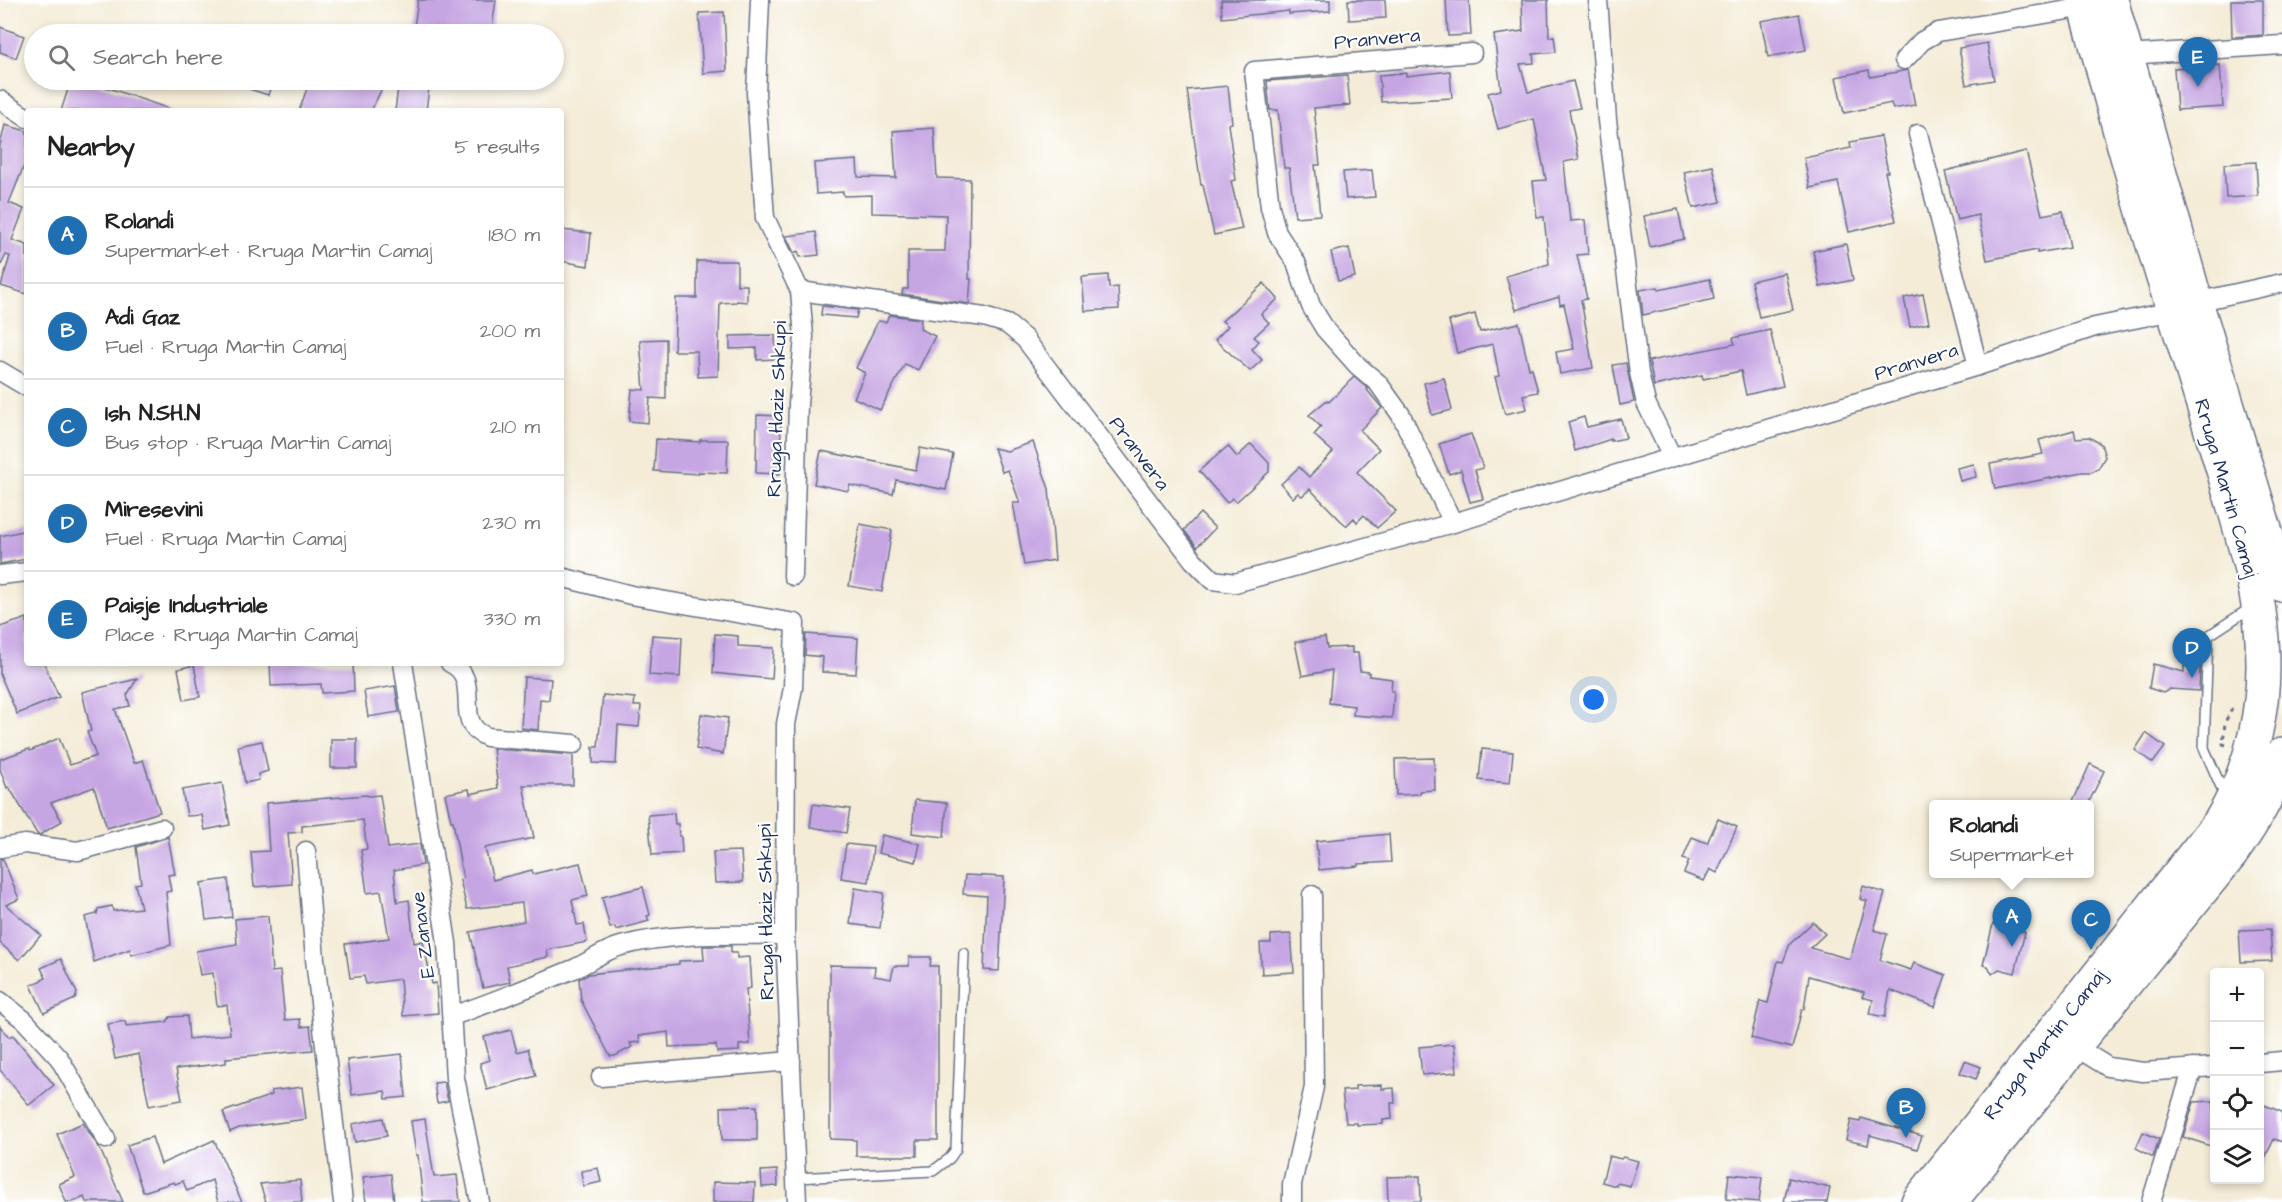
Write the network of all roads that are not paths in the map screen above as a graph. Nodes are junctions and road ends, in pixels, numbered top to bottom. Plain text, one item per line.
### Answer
1 (760, 0) edge
2 (1598, 0) edge
3 (2094, 2) edge
4 (2282, 45) edge
5 (1472, 53) dead end
6 (2126, 55) junction
7 (1904, 60) dead end
8 (0, 100) edge
9 (24, 116) edge
10 (1917, 134) dead end
11 (2282, 282) edge
12 (800, 291) junction
13 (2185, 306) junction
14 (1978, 366) junction
15 (0, 370) edge
16 (24, 385) edge
17 (1671, 457) junction
18 (1454, 523) junction
19 (24, 572) edge
20 (0, 575) edge
21 (793, 576) dead end
22 (564, 578) edge
23 (2270, 594) edge
24 (403, 666) edge
25 (457, 666) edge
26 (574, 744) dead end
27 (2282, 755) edge
28 (2230, 806) junction
29 (162, 828) dead end
30 (0, 848) edge
31 (306, 851) dead end
32 (1312, 895) dead end
33 (785, 935) junction
34 (964, 953) dead end
35 (0, 1001) edge
36 (452, 1016) junction
37 (2074, 1046) junction
38 (791, 1061) junction
39 (2282, 1061) edge
40 (2264, 1063) edge
41 (2210, 1067) edge
42 (2193, 1068) junction
43 (601, 1077) dead end
44 (106, 1139) dead end
45 (796, 1178) junction
46 (343, 1202) edge
47 (480, 1202) edge
48 (797, 1202) edge
49 (1292, 1202) edge
50 (1918, 1202) edge
51 (1950, 1202) edge
52 (2151, 1202) edge

1 - 12 street, Rruga Haziz Shkupi
2 - 17 street
3 - 6 highway, Rruga Martin Camaj
3 - 7 street
3 - 13 highway, Rruga Martin Camaj
4 - 6 street
5 - 18 street, Pranvera
6 - 13 highway, Rruga Martin Camaj
8 - 9 street
10 - 14 street
11 - 13 street, Pranvera
12 - 18 street, Pranvera
12 - 21 street, Rruga Haziz Shkupi
13 - 14 street, Pranvera
13 - 23 highway, Rruga Martin Camaj
14 - 17 street, Pranvera
15 - 16 street
17 - 18 street, Pranvera
19 - 20 street
22 - 33 street, Rruga Haziz Shkupi
23 - 28 highway, Rruga Martin Camaj
23 - 28 lane
24 - 36 street, E Zanave
25 - 26 street
27 - 37 highway, Rruga Martin Camaj
28 - 50 highway, Rruga Martin Camaj
29 - 30 street
31 - 46 street
32 - 49 street
33 - 36 street
33 - 38 street, Rruga Haziz Shkupi
34 - 45 lane
35 - 44 street
36 - 47 street, E Zanave
37 - 42 street
37 - 51 highway, Rruga Martin Camaj
38 - 43 street
38 - 45 street, Rruga Haziz Shkupi
39 - 40 street
41 - 42 street
42 - 52 street
45 - 48 street, Rruga Haziz Shkupi

